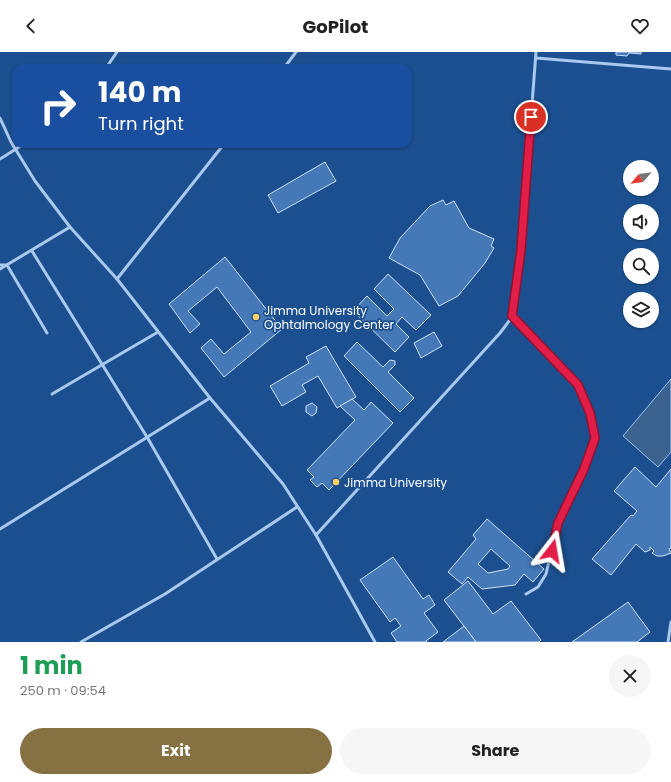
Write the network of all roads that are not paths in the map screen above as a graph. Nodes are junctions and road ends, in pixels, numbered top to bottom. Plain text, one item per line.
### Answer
1 (117, 52) edge
2 (296, 52) edge
3 (536, 52) edge
4 (536, 58) junction
5 (109, 64) edge
6 (287, 64) edge
7 (671, 69) edge
8 (0, 118) edge
9 (12, 142) edge
10 (19, 148) edge
11 (221, 148) edge
12 (16, 150) junction
13 (0, 159) edge
14 (70, 227) junction
15 (32, 251) junction
16 (0, 265) edge
17 (7, 265) junction
18 (0, 269) edge
19 (117, 279) junction
20 (512, 316) junction
21 (158, 332) junction
22 (47, 333) dead end
23 (102, 365) junction
24 (52, 394) dead end
25 (210, 398) junction
26 (146, 437) junction
27 (297, 507) junction
28 (0, 529) edge
29 (316, 535) junction
30 (217, 559) junction
31 (526, 594) dead end
32 (671, 622) edge
33 (81, 642) edge
34 (375, 642) edge
35 (668, 642) edge

1 - 5 lane
2 - 6 lane
3 - 4 lane
4 - 7 lane
4 - 20 lane
8 - 9 lane
10 - 12 lane
11 - 19 lane
12 - 13 lane
12 - 14 lane
14 - 15 lane
14 - 19 lane
15 - 17 lane
15 - 23 lane
16 - 17 lane
17 - 18 lane
17 - 22 lane
19 - 21 lane
20 - 29 lane
20 - 31 lane
21 - 23 lane
21 - 25 lane
23 - 24 lane
23 - 26 lane
25 - 26 lane
25 - 27 lane
26 - 28 lane
26 - 30 lane
27 - 29 lane
27 - 30 lane
29 - 34 lane
30 - 33 lane
32 - 35 lane

